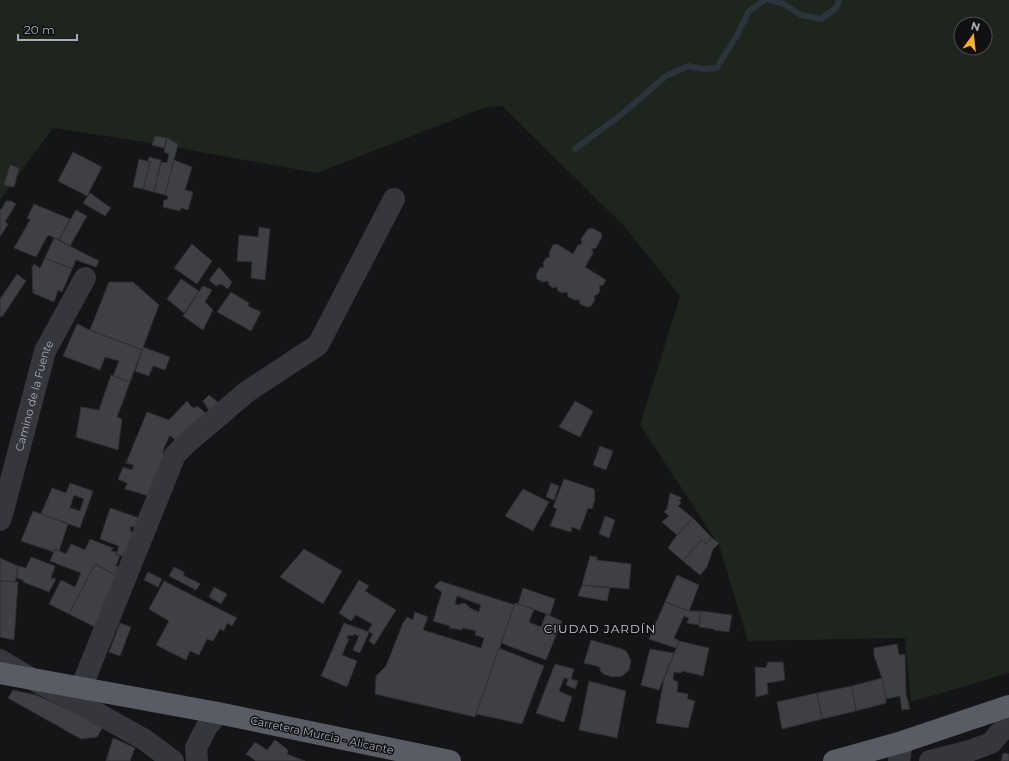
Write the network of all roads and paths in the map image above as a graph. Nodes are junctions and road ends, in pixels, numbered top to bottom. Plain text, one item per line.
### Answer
1 (394, 199) dead end
2 (85, 278) dead end
3 (0, 520) edge
4 (0, 660) edge
5 (0, 673) edge
6 (31, 679) junction
7 (81, 688) junction
8 (1009, 706) edge
9 (218, 713) junction
10 (1009, 718) edge
11 (901, 752) edge
12 (990, 752) edge
13 (172, 761) edge
14 (197, 761) edge
15 (450, 761) edge
16 (834, 761) edge
17 (930, 761) edge

1 - 7 street
2 - 3 street, Camino de la Fuente
4 - 6 street
5 - 6 highway, Carretera Murcia - Alicante
6 - 7 highway, Carretera Murcia - Alicante
6 - 13 street
7 - 9 highway, Carretera Murcia - Alicante
8 - 11 highway
9 - 14 street
9 - 15 highway, Carretera Murcia - Alicante
10 - 12 street
11 - 16 highway
12 - 17 street

